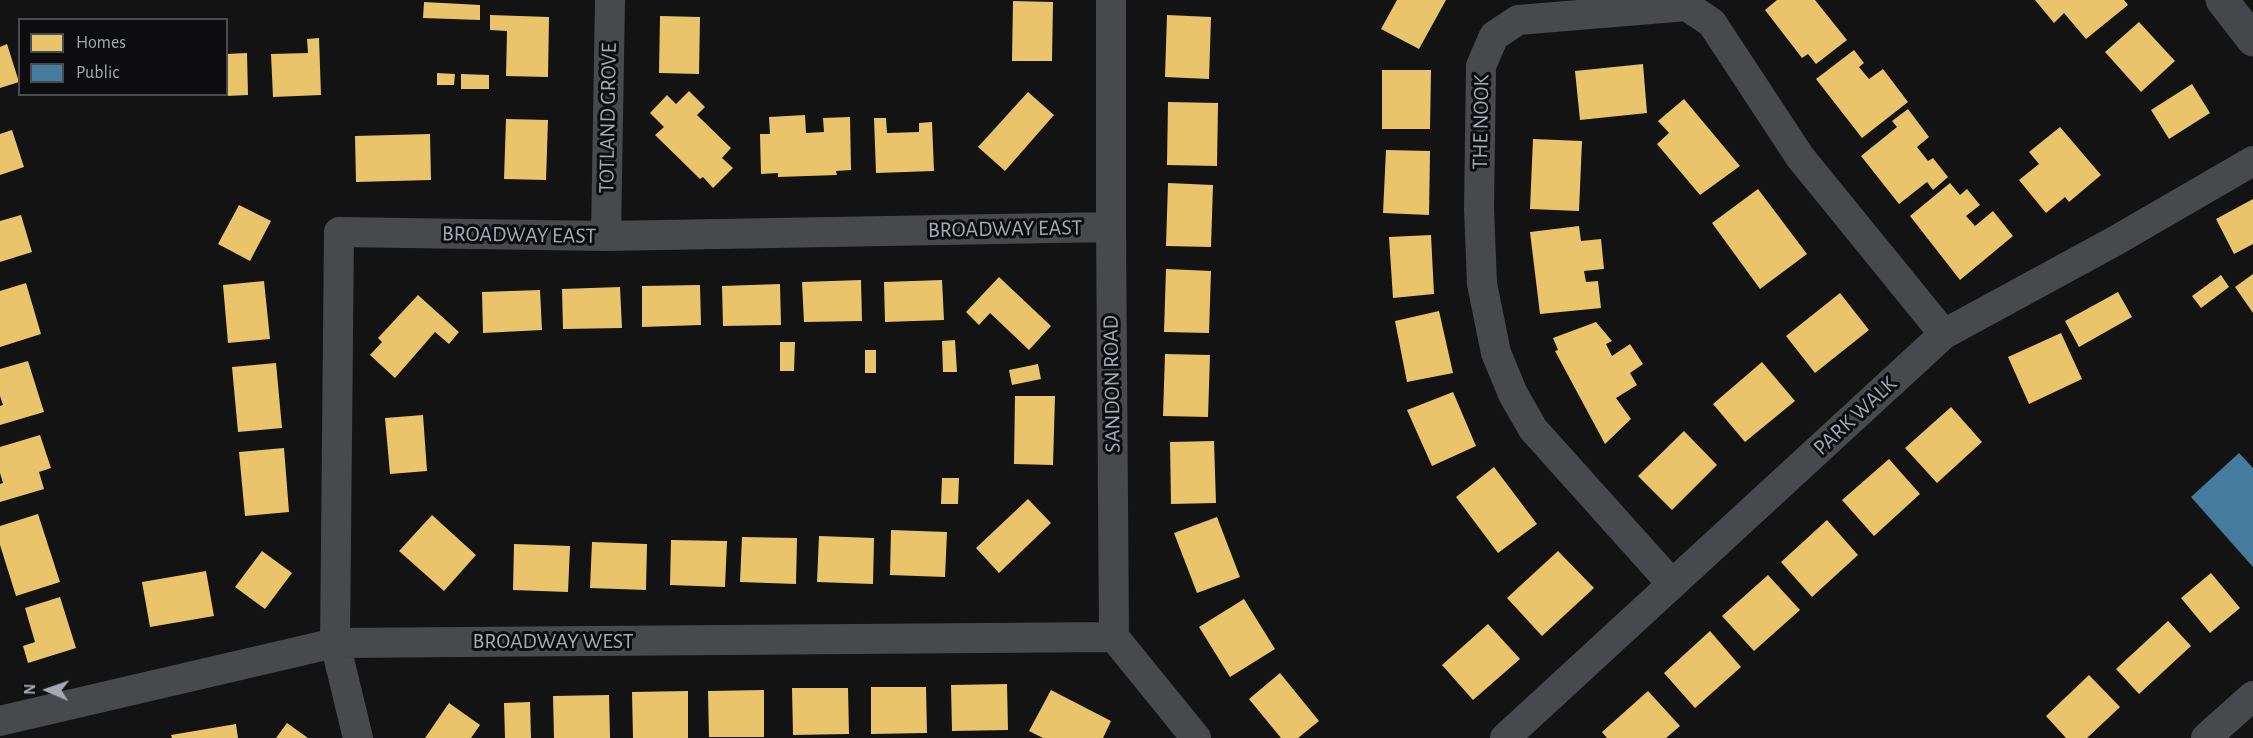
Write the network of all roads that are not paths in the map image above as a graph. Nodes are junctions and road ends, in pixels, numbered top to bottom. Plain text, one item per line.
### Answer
1 (610, 0) edge
2 (1111, 0) edge
3 (2222, 0) edge
4 (2253, 40) edge
5 (2253, 161) edge
6 (1111, 227) junction
7 (606, 236) junction
8 (1944, 334) junction
9 (1672, 584) junction
10 (1114, 637) junction
11 (335, 643) junction
12 (2253, 696) edge
13 (0, 721) edge
14 (358, 738) edge
15 (1196, 738) edge
16 (1505, 738) edge
17 (2206, 738) edge

1 - 7 street, TOTLAND GROVE
2 - 6 street, SANDON ROAD
3 - 4 street
5 - 8 street, PARK WALK
6 - 7 street, BROADWAY EAST
6 - 10 street, SANDON ROAD
7 - 11 street, BROADWAY EAST
8 - 9 street, PARK WALK
8 - 9 street, THE NOOK
9 - 16 street, PARK WALK
10 - 11 street, BROADWAY WEST
10 - 15 street
11 - 13 street, BROADWAY WEST
11 - 14 street
12 - 17 street

